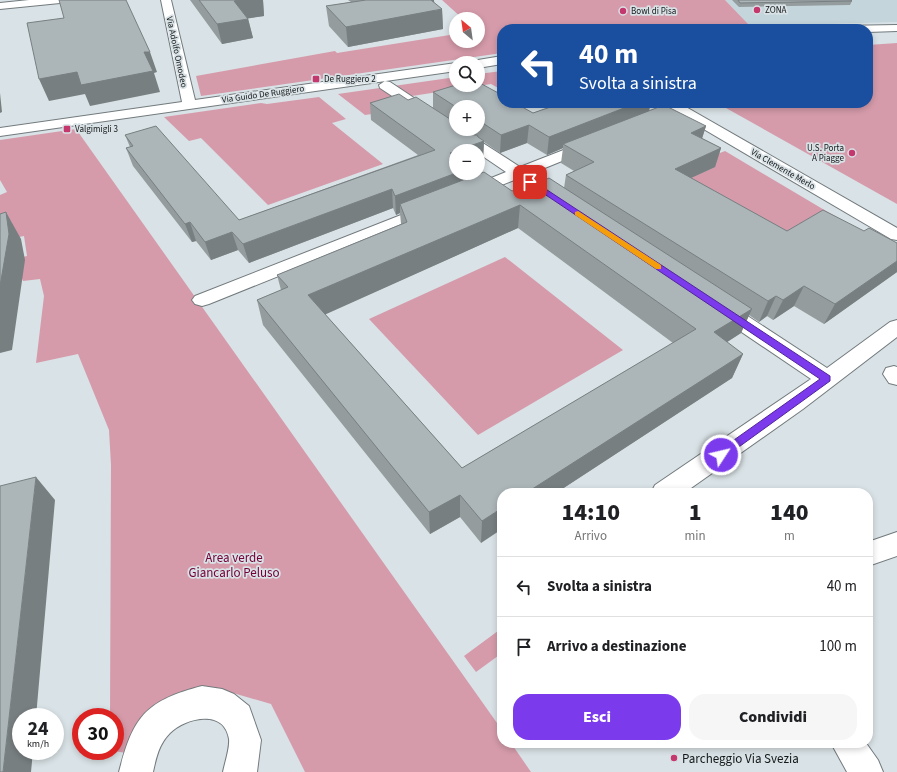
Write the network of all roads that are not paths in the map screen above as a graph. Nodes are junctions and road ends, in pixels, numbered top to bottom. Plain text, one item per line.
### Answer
1 (60, 0) edge
2 (166, 0) edge
3 (0, 6) edge
4 (873, 28) edge
5 (897, 28) edge
6 (497, 61) edge
7 (485, 63) edge
8 (449, 68) edge
9 (385, 85) dead end
10 (189, 105) junction
11 (670, 108) edge
12 (677, 108) edge
13 (635, 126) edge
14 (0, 132) edge
15 (606, 138) edge
16 (517, 173) junction
17 (570, 208) edge
18 (897, 235) edge
19 (202, 300) dead end
20 (708, 300) edge
21 (897, 328) edge
22 (827, 379) junction
23 (680, 488) edge
24 (897, 544) edge
25 (873, 552) edge
26 (850, 748) edge
27 (136, 772) edge
28 (240, 772) edge
29 (866, 772) edge

1 - 3 street
2 - 10 street, Via Adolfo Omodeo
4 - 5 street
6 - 7 street
8 - 10 street, Via Guido De Ruggiero
9 - 16 street
10 - 14 street, Via Guido De Ruggiero
11 - 13 street
12 - 18 street, Via Clemente Merlo
15 - 16 street
16 - 17 street
16 - 19 street
20 - 22 street
21 - 22 street
22 - 23 street
24 - 25 street
26 - 29 street
27 - 28 street

